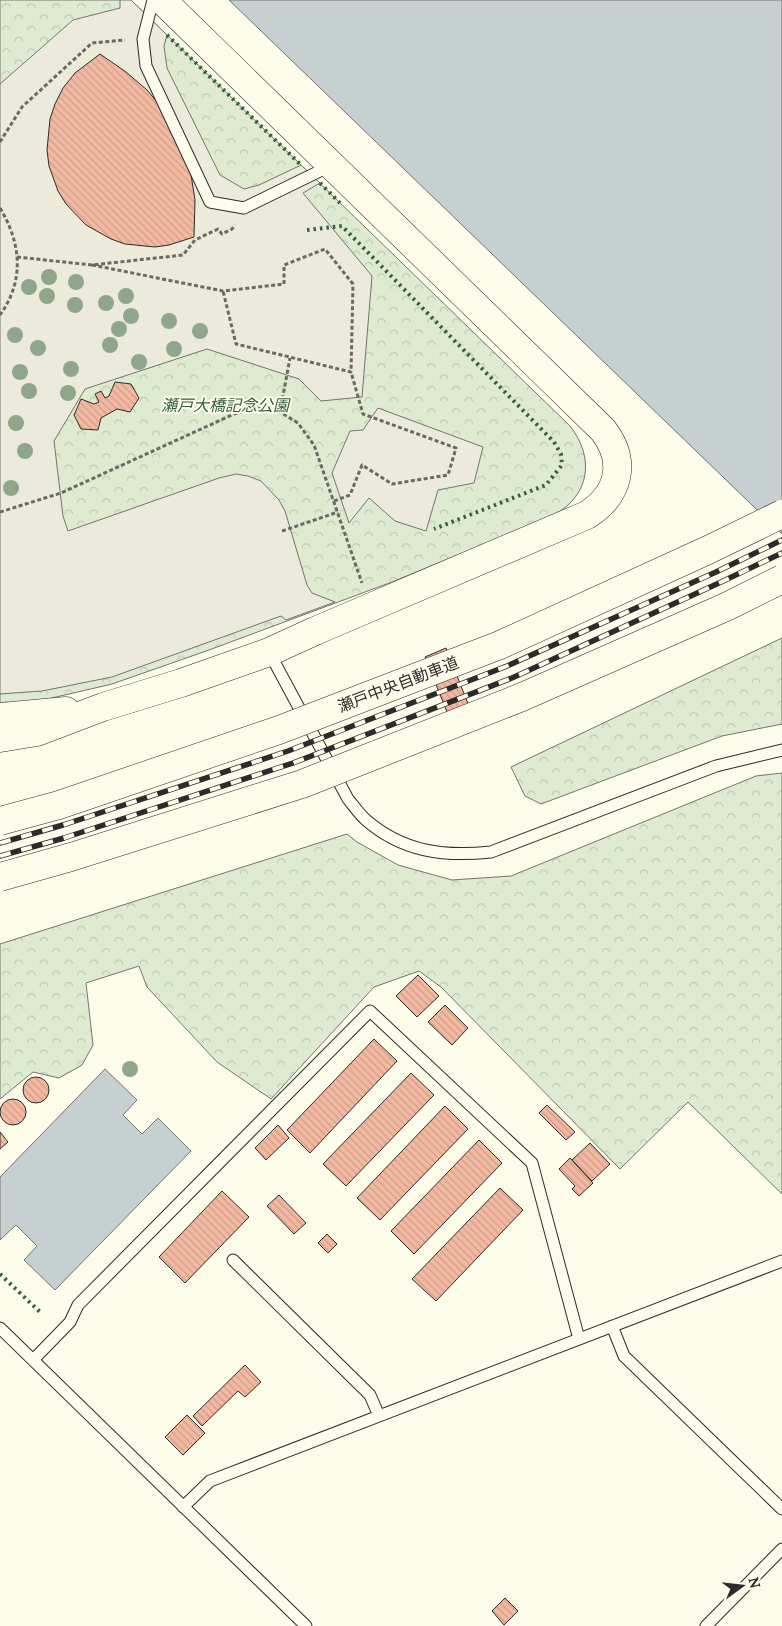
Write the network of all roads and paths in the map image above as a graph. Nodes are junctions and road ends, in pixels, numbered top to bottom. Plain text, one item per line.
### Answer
1 (153, 0) edge
2 (162, 0) edge
3 (143, 39) junction
4 (0, 142) edge
5 (332, 165) junction
6 (0, 208) edge
7 (226, 232) dead end
8 (17, 257) junction
9 (92, 266) junction
10 (223, 291) junction
11 (0, 315) edge
12 (290, 358) junction
13 (351, 372) junction
14 (280, 412) junction
15 (334, 501) junction
16 (0, 512) edge
17 (338, 512) junction
18 (782, 514) edge
19 (282, 532) dead end
20 (782, 579) edge
21 (371, 607) junction
22 (269, 652) junction
23 (103, 707) junction
24 (0, 717) edge
25 (0, 738) edge
26 (782, 750) edge
27 (0, 821) edge
28 (0, 877) edge
29 (233, 1260) dead end
30 (782, 1261) edge
31 (612, 1326) junction
32 (0, 1328) edge
33 (579, 1339) junction
34 (33, 1360) junction
35 (379, 1416) junction
36 (183, 1508) junction
37 (782, 1509) edge
38 (782, 1549) edge
39 (306, 1626) edge
40 (706, 1626) edge

1 - 3 lane
2 - 5 main road
3 - 4 path
3 - 5 lane
5 - 21 main road
6 - 8 path
7 - 9 path
8 - 9 path
8 - 11 path
9 - 10 path
10 - 12 path
10 - 13 path
12 - 13 path
12 - 14 path
13 - 15 path
14 - 15 path
14 - 16 path
15 - 17 path
17 - 19 path
17 - 21 path
18 - 27 main road, 瀬戸中央自動車道, bridge
20 - 28 main road, bridge
21 - 22 main road
22 - 23 main road
22 - 26 lane
23 - 24 main road
23 - 25 main road
29 - 35 lane
30 - 31 lane
31 - 33 lane
31 - 37 lane
32 - 34 lane
33 - 34 lane
33 - 35 lane
34 - 36 lane
35 - 36 lane
36 - 39 lane
38 - 40 lane

